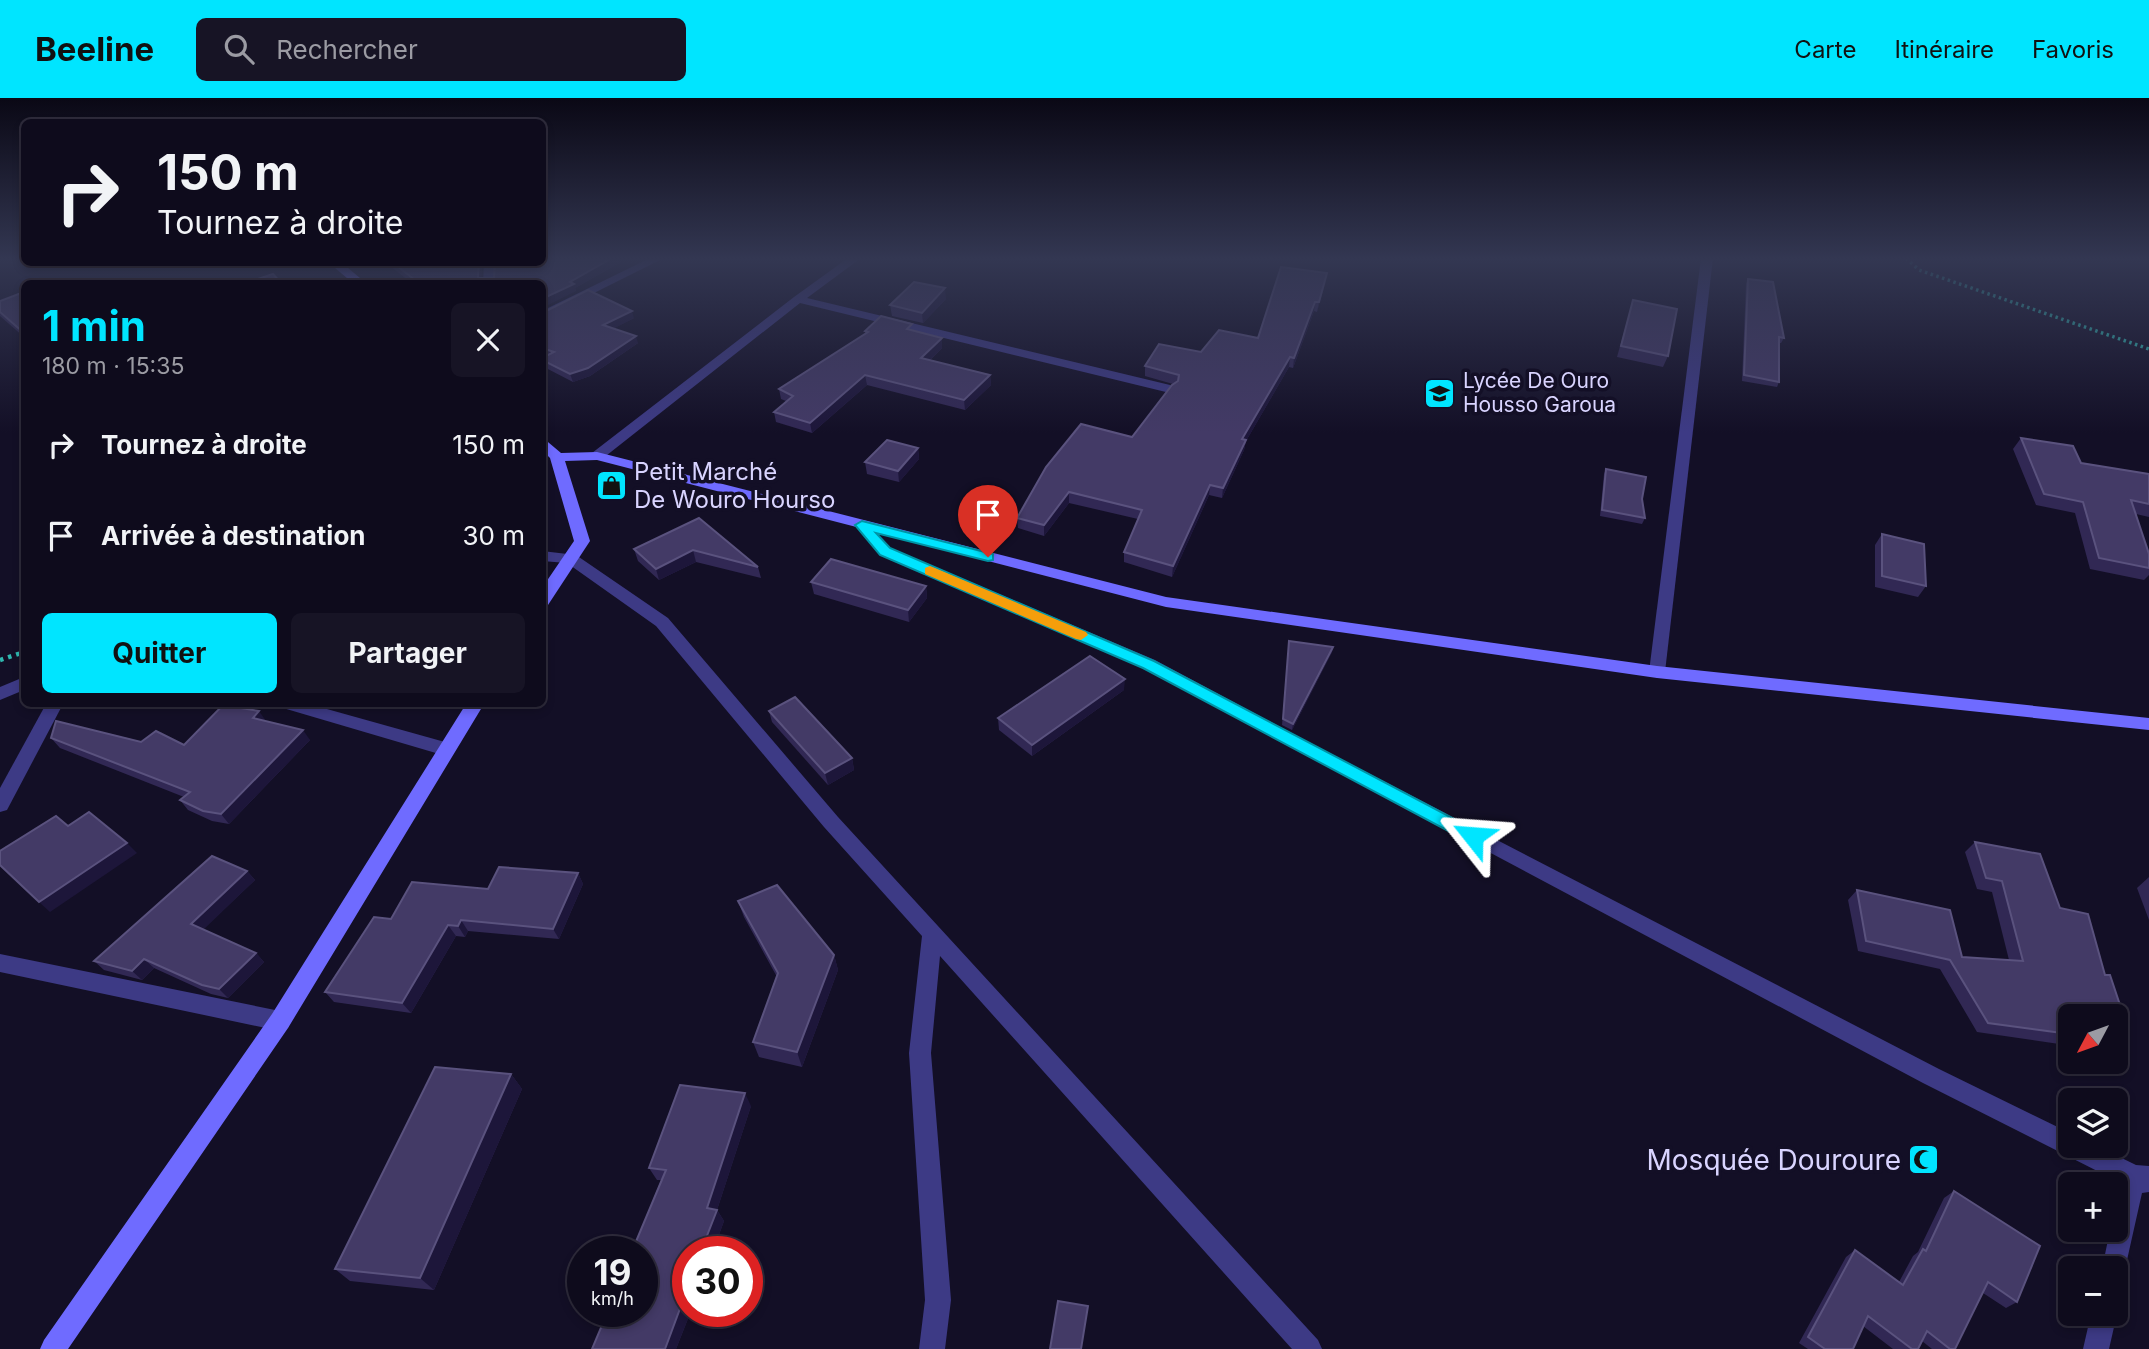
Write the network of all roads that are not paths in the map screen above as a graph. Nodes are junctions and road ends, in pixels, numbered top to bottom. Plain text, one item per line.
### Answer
1 (776, 316) edge
2 (870, 316) edge
3 (1700, 316) edge
4 (1170, 389) edge
5 (546, 445) edge
6 (597, 456) junction
7 (557, 457) junction
8 (862, 525) junction
9 (546, 556) edge
10 (571, 558) junction
11 (546, 595) edge
12 (1657, 672) junction
13 (21, 684) edge
14 (0, 694) edge
15 (52, 707) edge
16 (299, 707) edge
17 (473, 707) edge
18 (2149, 724) edge
19 (446, 749) junction
20 (0, 806) edge
21 (932, 934) junction
22 (0, 963) edge
23 (280, 1021) junction
24 (2058, 1139) edge
25 (2097, 1158) edge
26 (2144, 1180) edge
27 (2118, 1256) edge
28 (2101, 1326) edge
29 (53, 1349) edge
30 (932, 1349) edge
31 (1309, 1349) edge
32 (2096, 1349) edge

1 - 6 street
2 - 4 street
3 - 12 street
5 - 7 street
6 - 7 street
6 - 8 street
7 - 10 street
8 - 12 street
8 - 24 street
9 - 10 street
10 - 11 street
10 - 21 street
12 - 18 street
13 - 14 street
15 - 20 street
16 - 19 street
17 - 19 street
19 - 23 street
21 - 30 street
21 - 31 street
22 - 23 street
23 - 29 street
25 - 26 street
26 - 27 street
28 - 32 street

